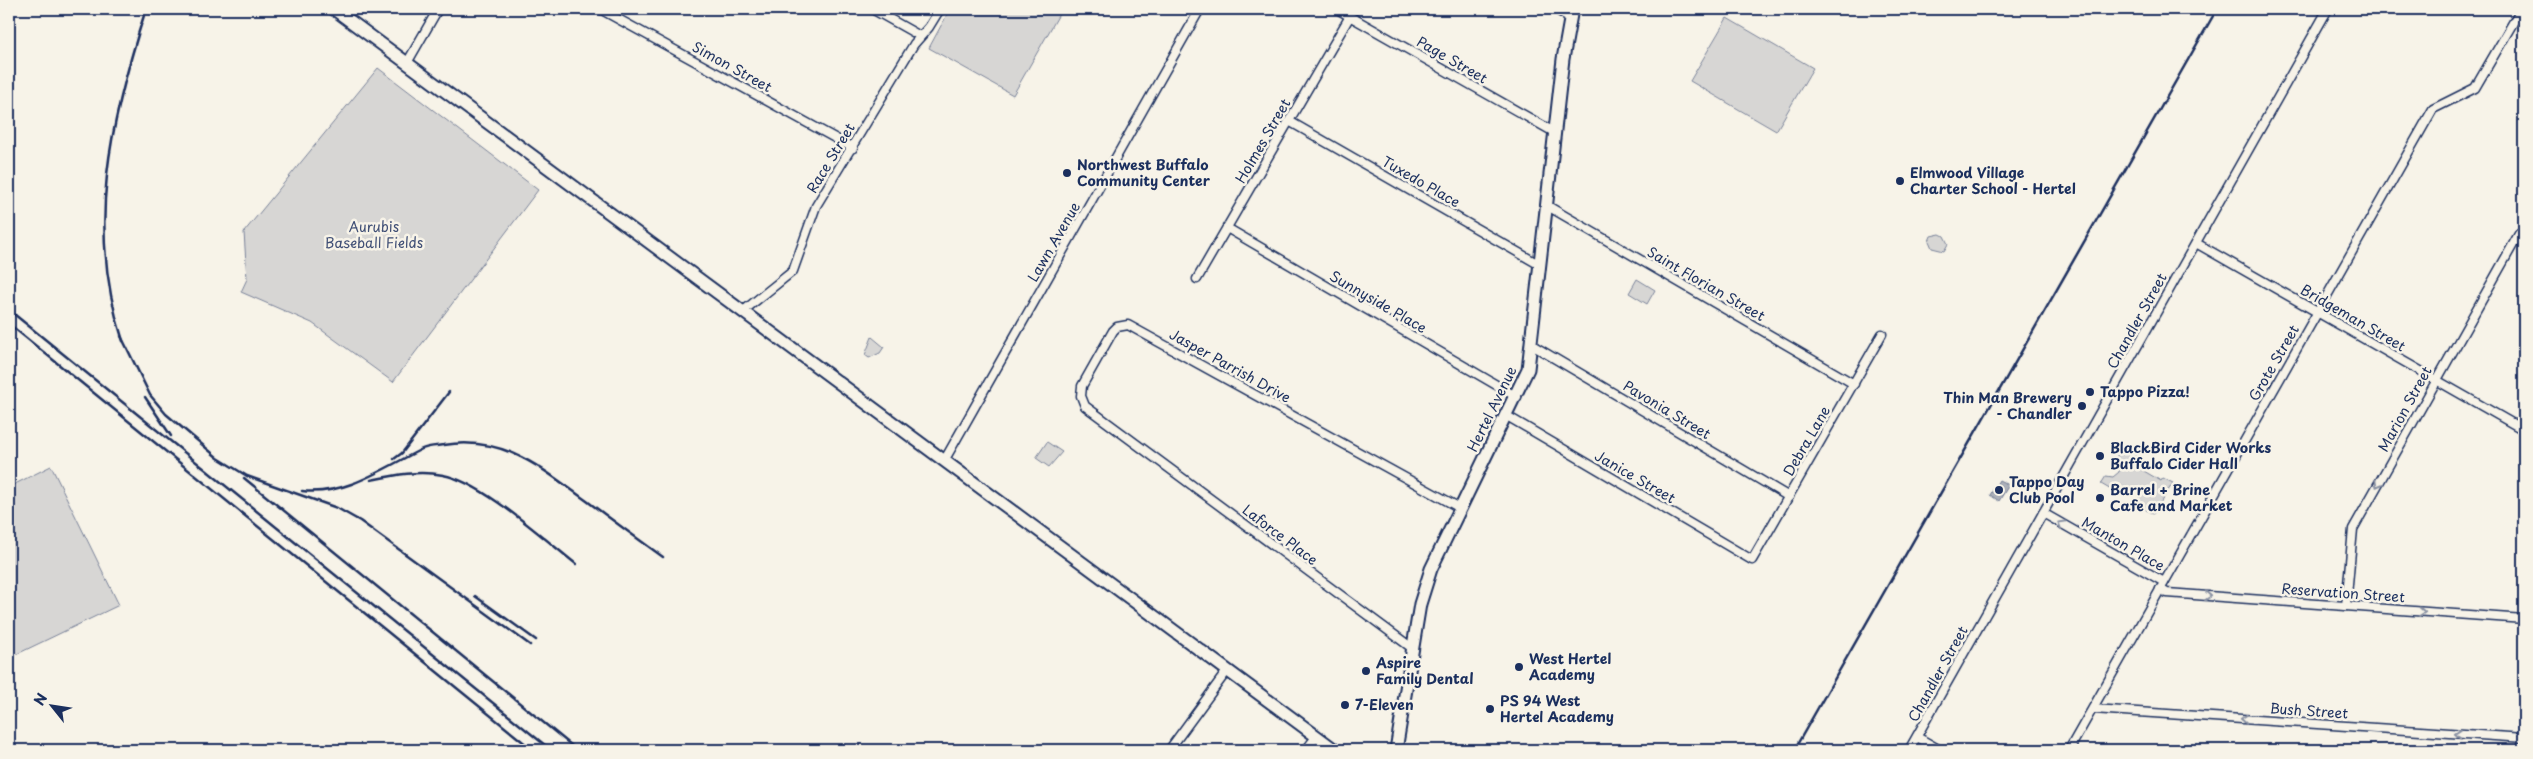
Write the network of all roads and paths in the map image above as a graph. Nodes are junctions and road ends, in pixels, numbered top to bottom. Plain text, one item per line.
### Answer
1 (334, 9) edge
2 (438, 9) edge
3 (600, 9) edge
4 (872, 9) edge
5 (940, 9) edge
6 (1200, 9) edge
7 (1338, 9) edge
8 (1555, 9) edge
9 (2328, 9) edge
10 (2521, 9) edge
11 (1571, 13) edge
12 (1350, 16) junction
13 (920, 36) junction
14 (407, 63) junction
15 (1289, 121) junction
16 (1554, 132) junction
17 (853, 148) junction
18 (1546, 205) junction
19 (1227, 228) junction
20 (2519, 234) dead end
21 (2196, 243) junction
22 (1540, 265) junction
23 (1197, 279) dead end
24 (742, 312) junction
25 (2318, 312) junction
26 (1882, 334) dead end
27 (1532, 345) junction
28 (2436, 380) junction
29 (1854, 384) junction
30 (1517, 396) junction
31 (1507, 416) junction
32 (2524, 430) edge
33 (1133, 442) joint
34 (944, 461) junction
35 (1789, 497) junction
36 (1460, 508) junction
37 (2043, 514) junction
38 (1752, 560) joint
39 (2162, 586) junction
40 (2346, 606) junction
41 (2524, 619) edge
42 (1412, 648) junction
43 (1227, 671) junction
44 (2093, 709) junction
45 (1316, 737) junction
46 (1917, 737) junction
47 (2524, 738) edge
48 (1168, 750) edge
49 (1306, 750) edge
50 (1335, 750) edge
51 (1396, 750) edge
52 (1909, 750) edge
53 (1940, 750) edge
54 (2069, 750) edge

1 - 14 main road
2 - 14 street
3 - 17 street, Simon Street
4 - 13 street
5 - 13 street, Race Street
6 - 34 street, Lawn Avenue
7 - 12 street, Page Street
8 - 11 street
9 - 21 street, Chandler Street
10 - 25 street, Grote Street
11 - 16 main road, Hertel Avenue
12 - 15 street, Holmes Street
12 - 16 street, Page Street
13 - 17 street, Race Street
14 - 24 main road
15 - 19 street, Holmes Street
15 - 22 street, Tuxedo Place
16 - 18 main road, Hertel Avenue
17 - 24 street, Race Street
18 - 22 main road, Hertel Avenue
18 - 29 street, Saint Florian Street
19 - 23 street, Holmes Street
19 - 30 street, Sunnyside Place
20 - 28 street, Marion Street
21 - 25 street, Bridgeman Street
21 - 37 street, Chandler Street
22 - 27 main road, Hertel Avenue
24 - 34 main road
25 - 28 street, Bridgeman Street
25 - 39 street, Grote Street
26 - 29 street, Debra Lane
27 - 30 main road, Hertel Avenue
27 - 35 street, Pavonia Street
28 - 32 street, Bridgeman Street
28 -> 40 street, Marion Street
29 - 35 street, Debra Lane
30 - 31 main road, Hertel Avenue
31 - 36 main road, Hertel Avenue
31 - 38 street, Janice Street
33 - 36 street, Jasper Parrish Drive
33 - 42 street, Laforce Place
34 - 43 main road
35 - 38 street, Debra Lane
36 - 42 main road, Hertel Avenue
39 -> 37 street, Manton Place
37 - 46 street, Chandler Street
39 -> 40 street, Reservation Street
39 - 44 street, Grote Street
40 -> 41 street, Reservation Street
42 - 51 main road, Hertel Avenue
43 - 45 main road
43 - 48 street
47 -> 44 street, Bush Street
44 - 54 street, Grote Street
45 - 49 street
45 - 50 main road
46 - 52 street, Chandler Street
46 - 53 street

